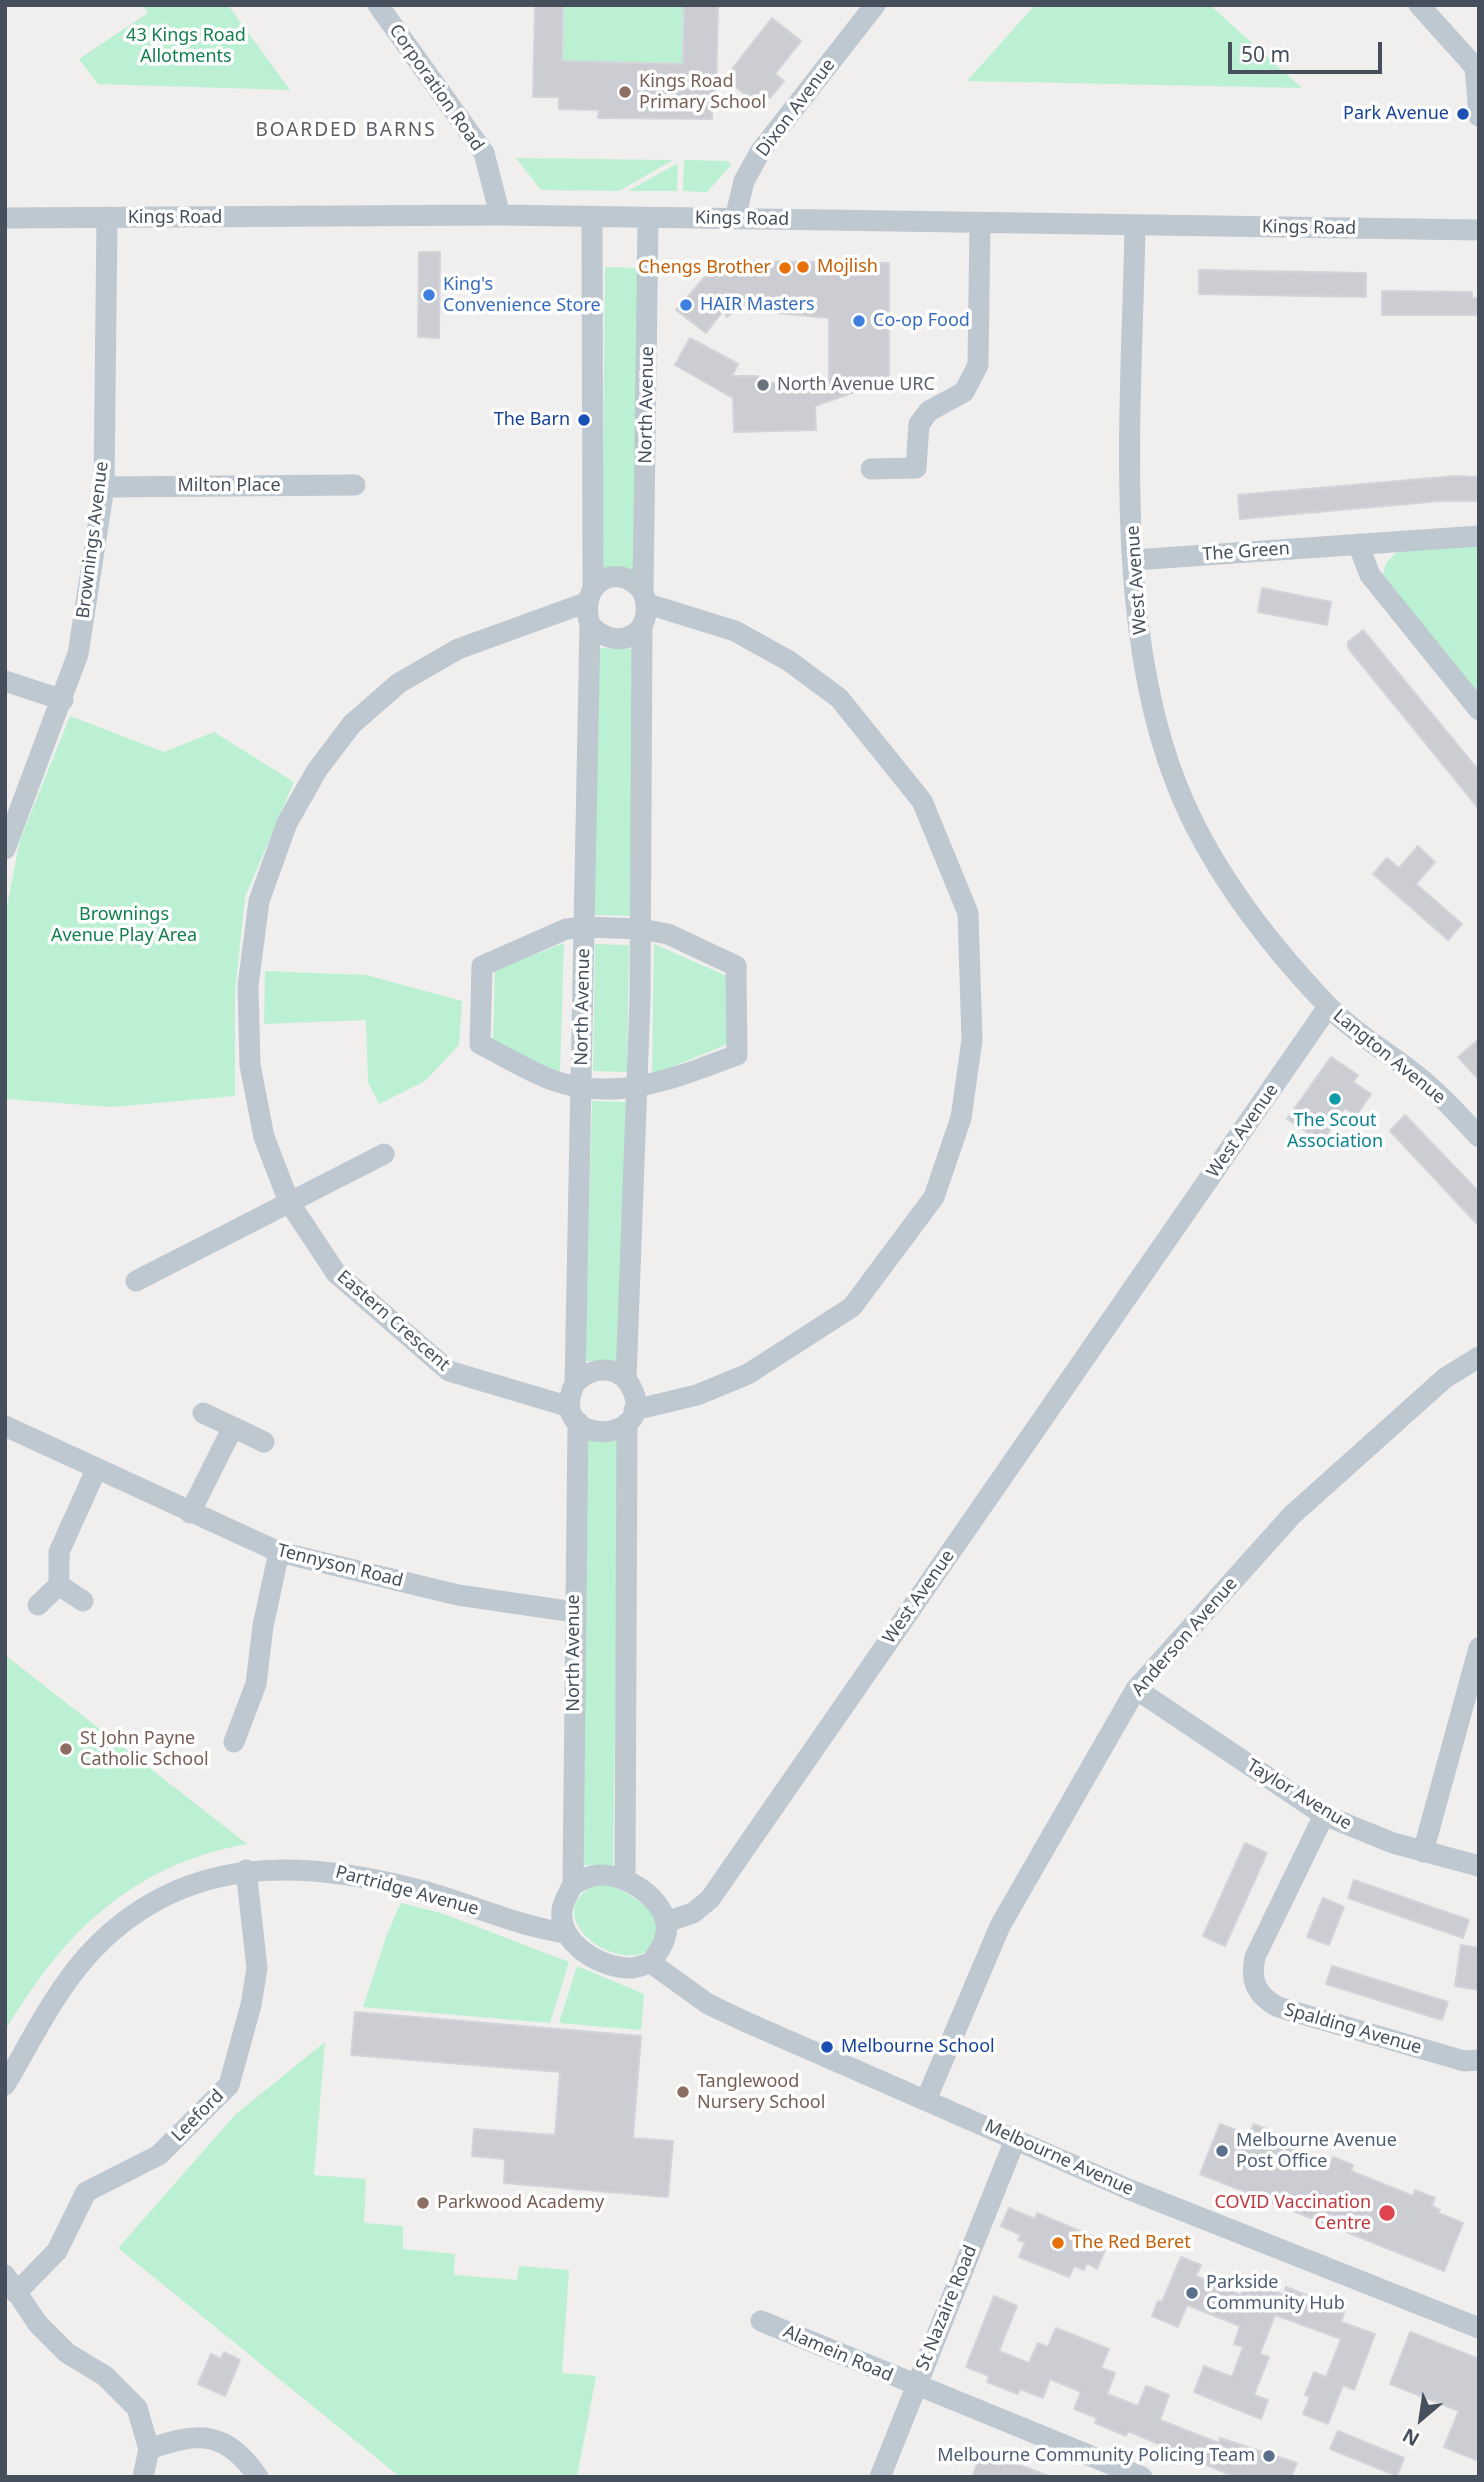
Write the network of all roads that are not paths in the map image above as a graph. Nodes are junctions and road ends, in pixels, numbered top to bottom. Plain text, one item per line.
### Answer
1 (378, 5) edge
2 (875, 5) edge
3 (1419, 5) edge
4 (1473, 50) edge
5 (1479, 116) edge
6 (500, 215) junction
7 (592, 216) junction
8 (5, 218) edge
9 (107, 218) junction
10 (648, 218) junction
11 (735, 219) junction
12 (980, 223) junction
13 (1135, 226) junction
14 (1479, 230) edge
15 (871, 469) dead end
16 (355, 485) dead end
17 (104, 487) junction
18 (1479, 536) edge
19 (1358, 544) junction
20 (1134, 560) junction
21 (589, 595) junction
22 (646, 598) junction
23 (590, 625) junction
24 (642, 627) junction
25 (5, 681) edge
26 (63, 700) junction
27 (1479, 710) edge
28 (5, 849) edge
29 (584, 927) junction
30 (641, 929) junction
31 (1328, 1007) junction
32 (582, 1087) junction
33 (638, 1087) junction
34 (1479, 1137) edge
35 (384, 1154) dead end
36 (289, 1202) junction
37 (136, 1281) dead end
38 (1479, 1357) edge
39 (626, 1379) junction
40 (576, 1383) junction
41 (203, 1413) dead end
42 (574, 1414) junction
43 (630, 1417) junction
44 (5, 1426) edge
45 (233, 1427) junction
46 (264, 1442) dead end
47 (96, 1470) junction
48 (190, 1513) junction
49 (279, 1552) junction
50 (59, 1585) junction
51 (83, 1601) dead end
52 (38, 1605) dead end
53 (574, 1612) junction
54 (1479, 1648) edge
55 (1136, 1689) junction
56 (234, 1742) dead end
57 (1324, 1815) junction
58 (1423, 1852) junction
59 (1479, 1866) edge
60 (246, 1870) junction
61 (625, 1879) junction
62 (573, 1884) junction
63 (666, 1922) junction
64 (566, 1933) junction
65 (651, 1963) junction
66 (1479, 2060) edge
67 (5, 2085) edge
68 (926, 2100) junction
69 (1015, 2140) junction
70 (5, 2275) edge
71 (16, 2293) junction
72 (761, 2321) dead end
73 (1479, 2328) edge
74 (916, 2386) junction
75 (149, 2449) junction
76 (143, 2477) edge
77 (258, 2477) edge
78 (880, 2477) edge
79 (1142, 2477) edge

1 - 6 street, Corporation Road
2 - 11 street, Dixon Avenue
3 - 4 street
4 - 5 street
6 - 7 street, Kings Road
6 - 9 street, Kings Road
7 - 10 street, Kings Road
7 - 21 street, North Avenue
8 - 9 street, Kings Road
9 - 17 street, Brownings Avenue
10 - 11 street, Kings Road
10 - 22 street, North Avenue
11 - 12 street, Kings Road
12 - 13 street, Kings Road
12 - 15 street
13 - 14 street, Kings Road
13 - 20 street, West Avenue
16 - 17 street, Milton Place
17 - 26 street, Brownings Avenue
18 - 19 street, The Green
19 - 20 street, The Green
19 - 27 street
20 - 31 street, West Avenue
21 - 22 street
21 - 23 street, North Avenue
21 - 36 street, Eastern Crescent
22 - 24 street, North Avenue
22 - 43 street
23 - 24 street
23 - 29 street, North Avenue
24 - 30 street, North Avenue
25 - 26 street
26 - 28 street, Brownings Avenue
29 - 30 street, North Avenue
29 - 32 street, North Avenue
29 - 32 street, North Avenue
30 - 33 street, North Avenue
30 - 33 street, North Avenue
31 - 34 street, Langton Avenue
31 - 63 street, West Avenue
32 - 33 street, North Avenue
32 - 40 street, North Avenue
33 - 39 street, North Avenue
35 - 36 street
36 - 37 street
36 - 42 street, Eastern Crescent
38 - 55 street, Anderson Avenue
39 - 40 street
39 - 43 street, North Avenue
40 - 42 street, North Avenue
41 - 45 street
42 - 43 street
42 - 53 street, North Avenue
43 - 61 street, North Avenue
44 - 47 street, Tennyson Road
45 - 46 street
45 - 48 street
47 - 48 street, Tennyson Road
47 - 50 street
48 - 49 street, Tennyson Road
49 - 53 street, Tennyson Road
49 - 56 street
50 - 51 street
50 - 52 street
53 - 62 street, North Avenue
54 - 58 street
55 - 57 street, Taylor Avenue
55 - 68 street, Anderson Avenue
57 - 58 street, Taylor Avenue
57 - 66 street, Spalding Avenue
58 - 59 street, Taylor Avenue
60 - 64 street, Partridge Avenue
60 - 67 street, Partridge Avenue
60 - 71 street, Leeford
61 - 62 street
61 - 63 street
62 - 64 street
63 - 65 street
64 - 65 street
65 - 68 street, Melbourne Avenue
68 - 69 street, Melbourne Avenue
69 - 73 street, Melbourne Avenue
69 - 74 street, St Nazaire Road
70 - 71 street
71 - 75 street
72 - 74 street, Alamein Road
74 - 78 street, St Nazaire Road
74 - 79 street, Alamein Road
75 - 76 street
75 - 77 street

